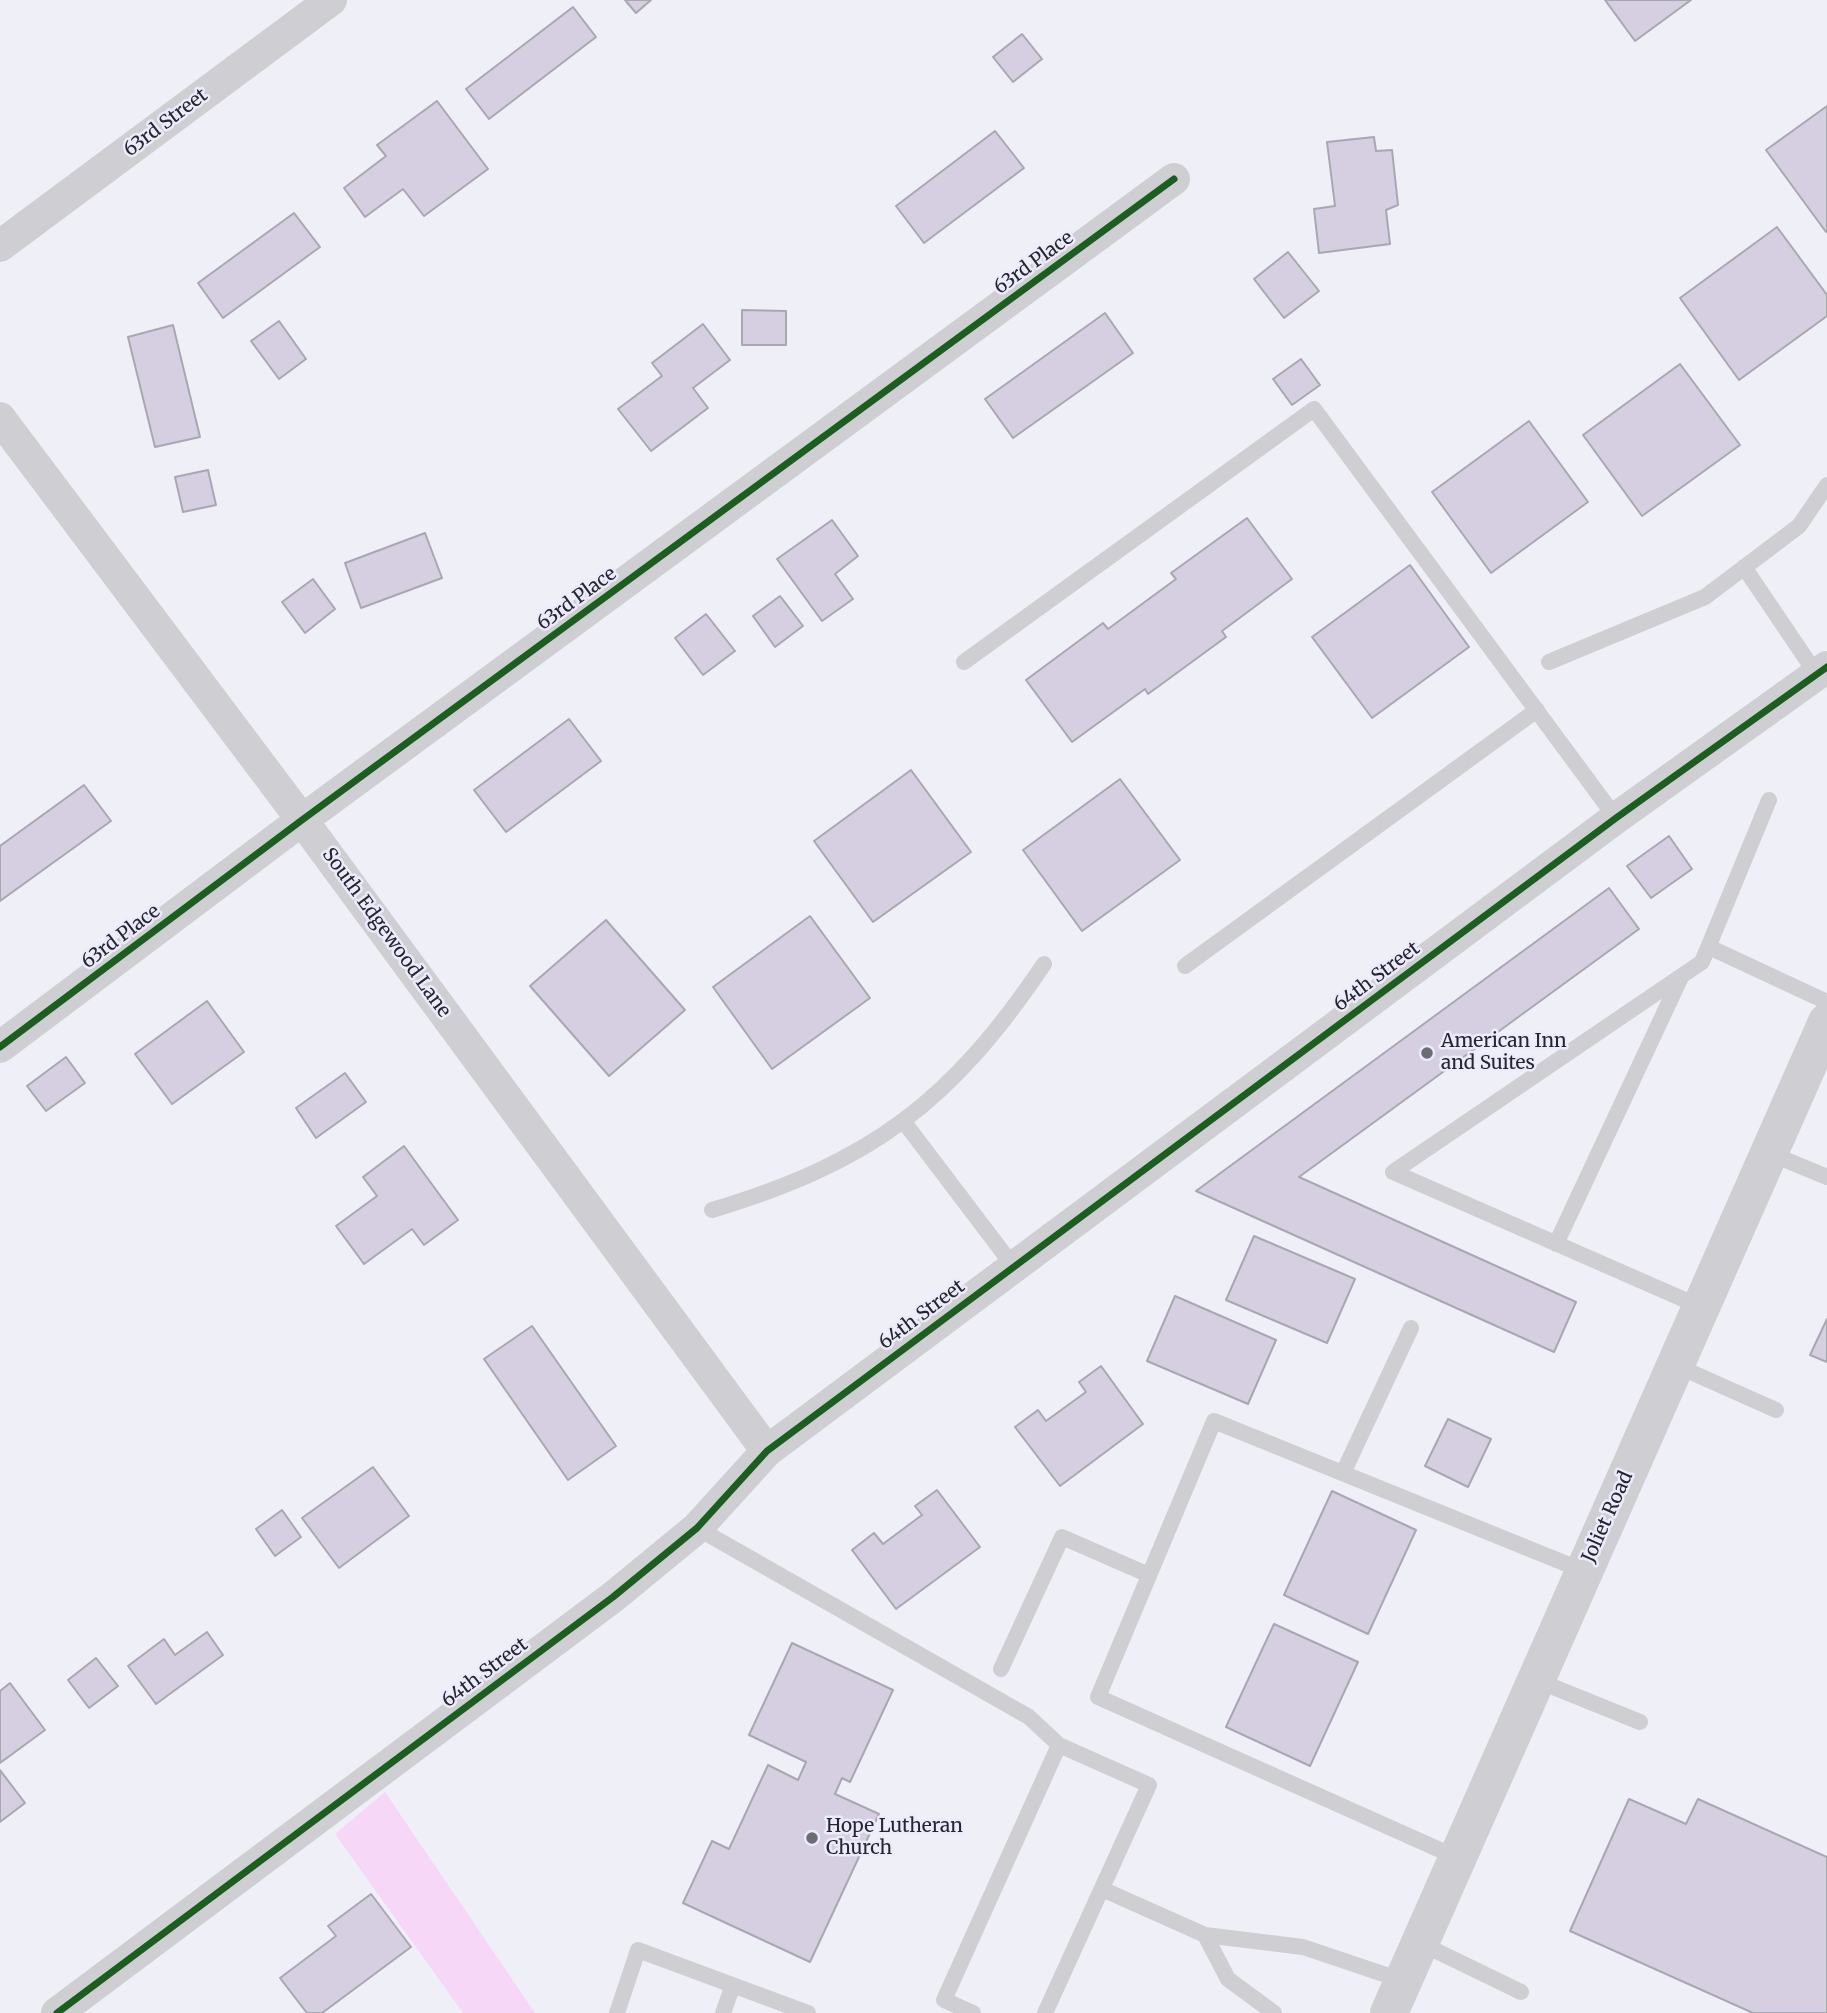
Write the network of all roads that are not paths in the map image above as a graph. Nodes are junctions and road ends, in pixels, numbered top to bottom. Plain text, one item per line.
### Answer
1 (331, 0) edge
2 (1174, 180) dead end
3 (0, 246) edge
4 (0, 418) edge
5 (1827, 485) edge
6 (1744, 568) junction
7 (964, 662) dead end
8 (1549, 663) dead end
9 (1822, 671) edge
10 (1537, 710) junction
11 (1769, 800) dead end
12 (1616, 818) junction
13 (302, 820) junction
14 (1709, 947) junction
15 (1044, 964) dead end
16 (1185, 966) dead end
17 (1681, 977) junction
18 (1827, 1002) edge
19 (1827, 1022) edge
20 (0, 1047) edge
21 (904, 1122) junction
22 (1769, 1153) junction
23 (1827, 1177) edge
24 (712, 1210) dead end
25 (1556, 1244) junction
26 (1014, 1267) junction
27 (1701, 1307) junction
28 (1410, 1328) dead end
29 (1675, 1365) junction
30 (1776, 1410) dead end
31 (767, 1451) junction
32 (1343, 1473) junction
33 (697, 1528) junction
34 (1584, 1571) junction
35 (1149, 1575) junction
36 (1002, 1669) dead end
37 (1536, 1680) junction
38 (1640, 1722) dead end
39 (1059, 1745) junction
40 (1458, 1858) junction
41 (1102, 1889) junction
42 (1205, 1935) junction
43 (1420, 1943) junction
44 (733, 1985) junction
45 (1521, 1992) dead end
46 (1396, 1997) edge
47 (57, 2013) edge
48 (617, 2013) edge
49 (723, 2013) edge
50 (808, 2013) edge
51 (973, 2013) edge
52 (1045, 2013) edge
53 (1274, 2013) edge

1 - 3 street, 63rd Street
2 - 13 street, 63rd Place
4 - 13 street, South Edgewood Lane
5 - 6 lane
6 - 8 lane
6 - 9 lane
7 - 10 lane
9 - 12 street, 64th Street
10 - 12 lane
10 - 16 lane
11 - 14 lane
12 - 26 street, 64th Street
13 - 20 street, 63rd Place
13 - 31 street, South Edgewood Lane
14 - 17 lane
14 - 18 lane
15 - 21 lane
17 - 25 lane
17 - 25 lane
19 - 22 main road, Joliet Road
21 - 24 lane
21 - 26 lane
22 - 23 lane
22 - 27 main road, Joliet Road
25 - 27 lane
26 - 31 street, 64th Street
27 - 29 main road, Joliet Road
28 - 32 lane
29 - 30 lane
29 - 34 main road, Joliet Road
31 - 33 street, 64th Street
32 - 34 lane
32 - 35 lane
33 - 39 lane
33 - 47 street, 64th Street
34 - 37 main road, Joliet Road
35 - 36 lane
35 - 40 lane
37 - 38 lane
37 - 40 main road, Joliet Road
39 - 41 lane
39 - 51 lane
40 - 43 main road, Joliet Road
41 - 42 lane
41 - 52 lane
42 - 46 lane
42 - 53 lane
43 - 45 lane
43 - 46 main road, Joliet Road
44 - 48 lane
44 - 49 lane
44 - 50 lane

